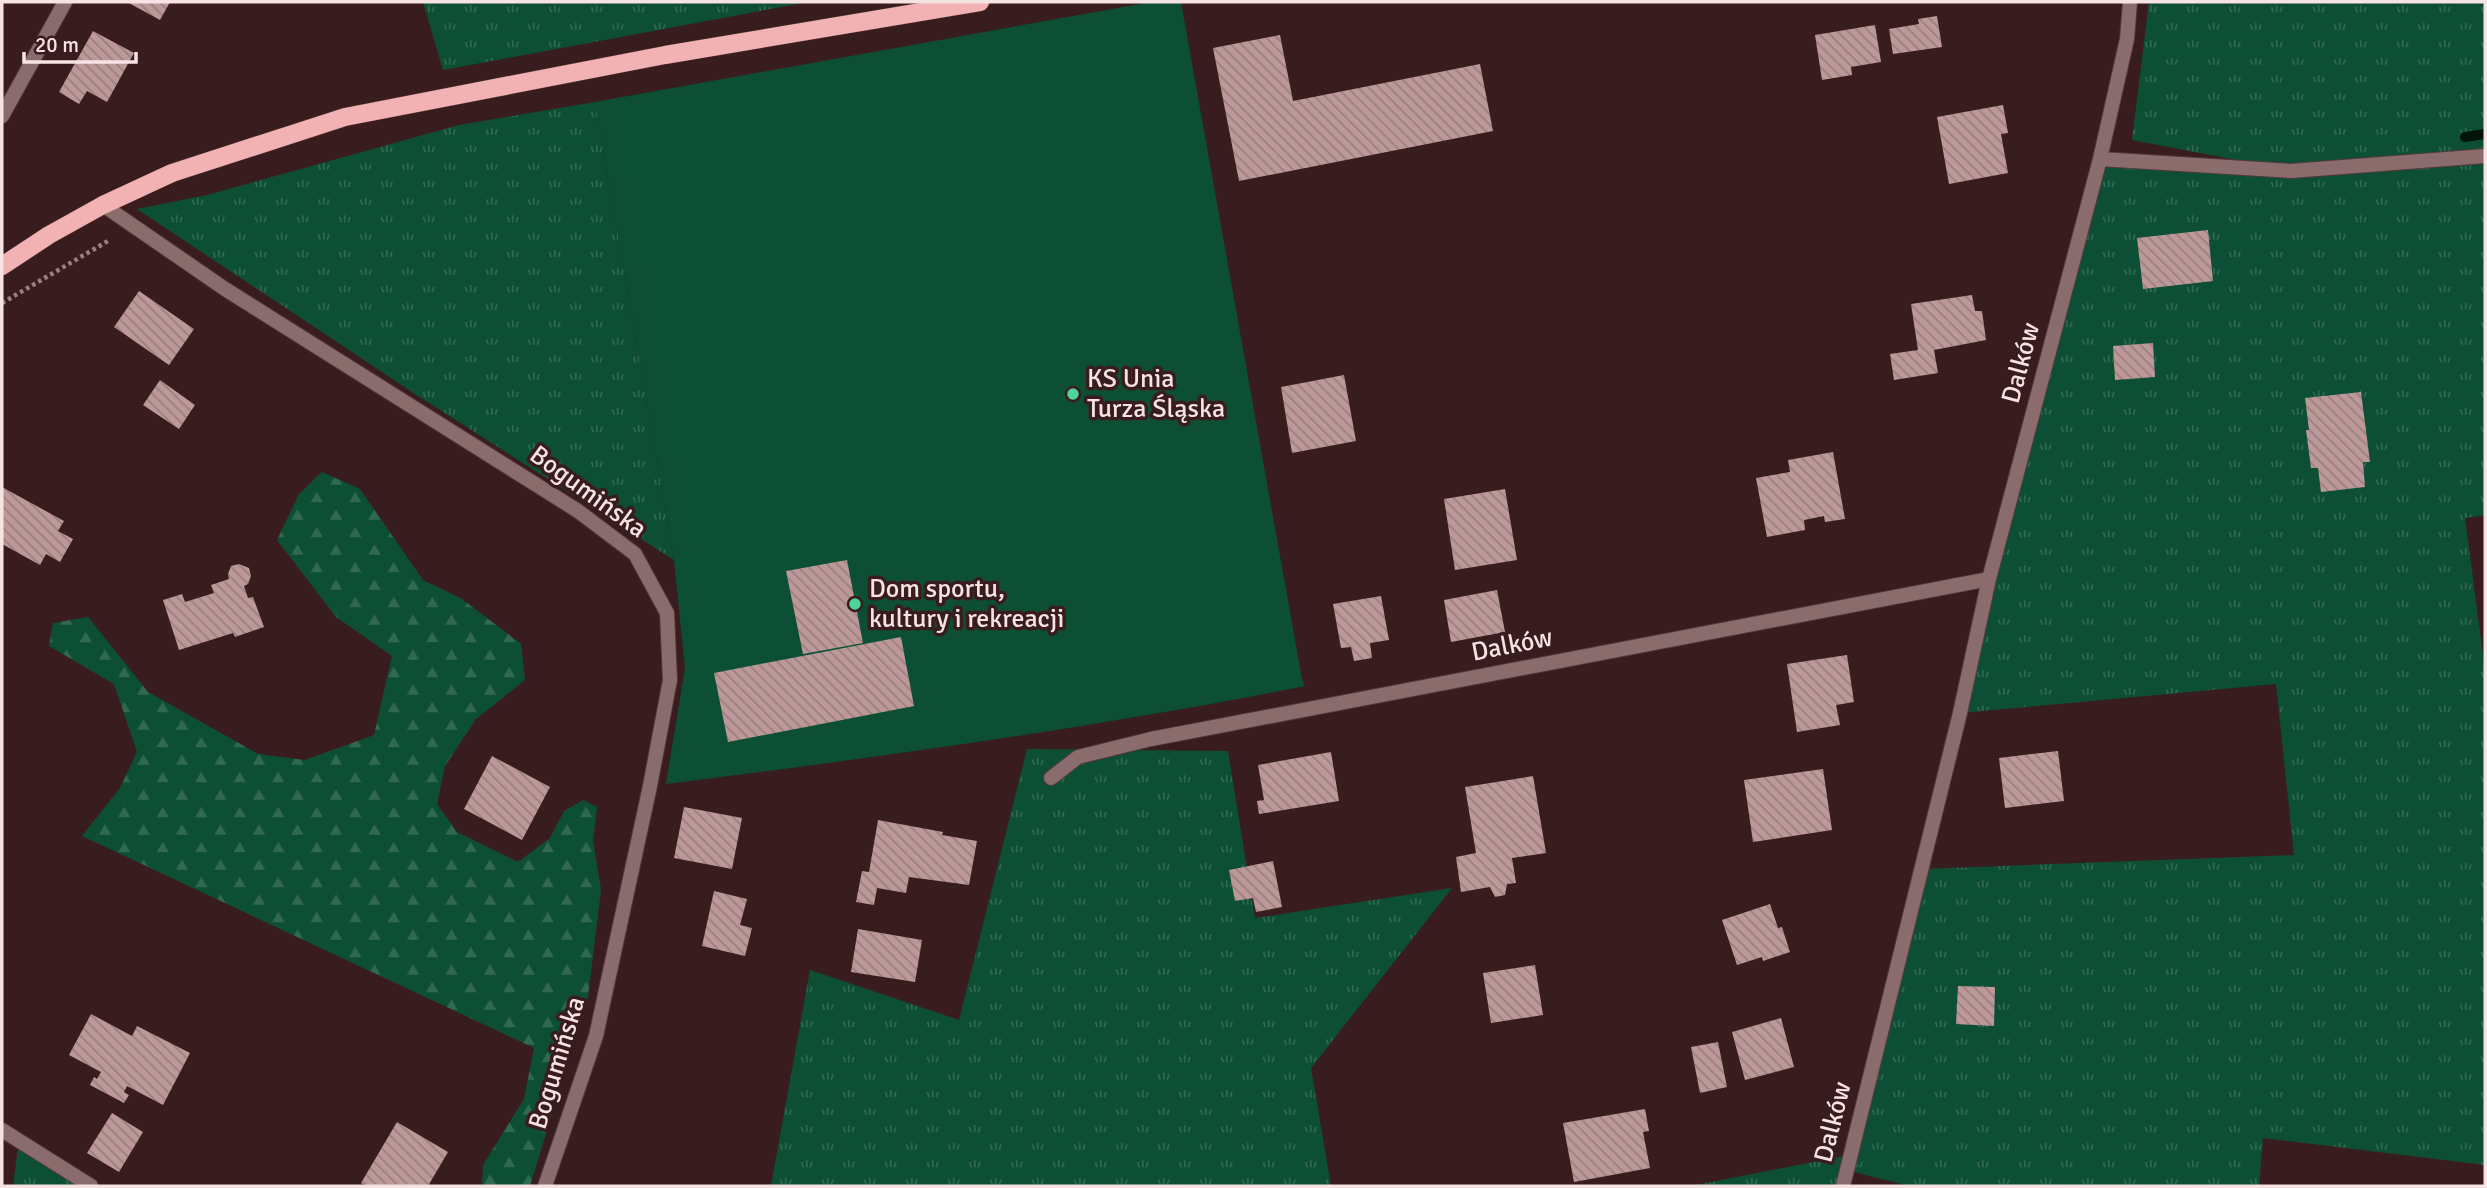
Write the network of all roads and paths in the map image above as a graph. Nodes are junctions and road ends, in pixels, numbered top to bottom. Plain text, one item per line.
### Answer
1 (65, 2) edge
2 (980, 2) edge
3 (2130, 2) edge
4 (2, 116) edge
5 (2485, 156) edge
6 (2100, 159) junction
7 (103, 205) junction
8 (133, 226) junction
9 (2, 266) edge
10 (2, 303) edge
11 (1989, 579) junction
12 (1051, 778) dead end
13 (2, 1130) edge
14 (92, 1186) edge
15 (545, 1186) edge
16 (1843, 1186) edge

1 - 4 street
2 - 7 main road
3 - 6 street, Dalków
5 - 6 street
6 - 11 street, Dalków
7 - 8 street, Bogumińska
7 - 9 main road
8 - 10 path
8 - 15 street, Bogumińska
11 - 12 street, Dalków
11 - 16 street, Dalków
13 - 14 street

